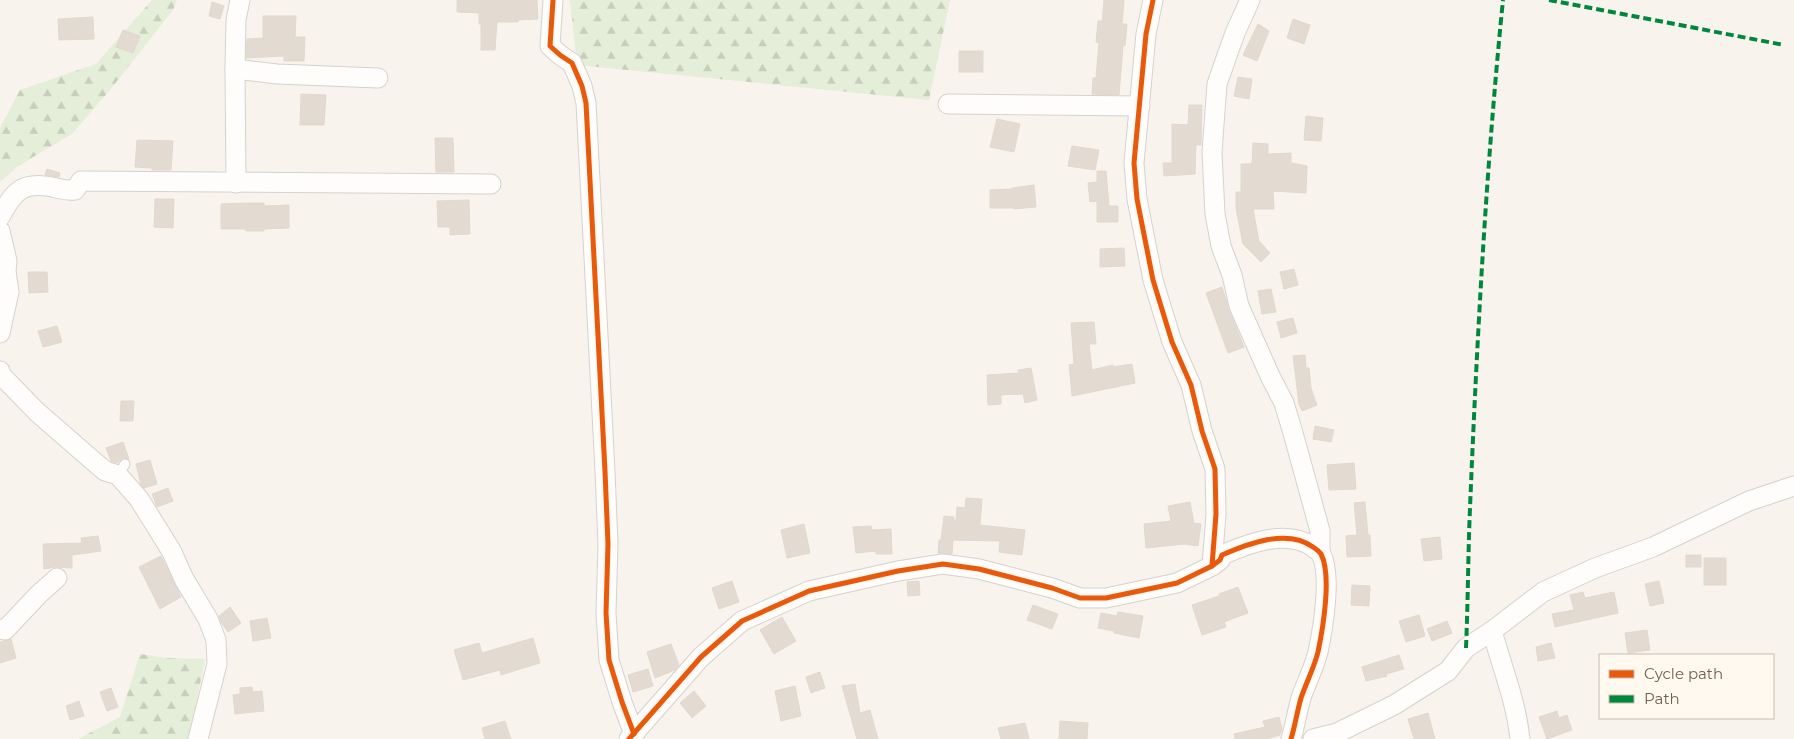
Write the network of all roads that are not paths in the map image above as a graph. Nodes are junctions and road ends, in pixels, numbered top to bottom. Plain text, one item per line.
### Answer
1 (240, 0) edge
2 (553, 0) edge
3 (1153, 0) edge
4 (1250, 0) edge
5 (235, 69) junction
6 (378, 78) dead end
7 (948, 104) dead end
8 (1140, 106) junction
9 (236, 183) junction
10 (491, 184) dead end
11 (0, 217) edge
12 (0, 231) edge
13 (0, 333) edge
14 (0, 371) edge
15 (1794, 486) edge
16 (1320, 552) junction
17 (1212, 566) junction
18 (57, 578) dead end
19 (0, 629) edge
20 (1492, 631) junction
21 (632, 736) edge
22 (198, 739) edge
23 (1291, 739) edge
24 (1313, 739) edge
25 (1520, 739) edge

1 - 5 street
2 - 21 street
3 - 8 street
4 - 16 street
5 - 6 street
5 - 9 street
7 - 8 street
8 - 17 street
9 - 10 street
9 - 11 street
12 - 13 street
14 - 22 street
15 - 20 street
16 - 17 street
16 - 23 street
17 - 21 street
18 - 19 street
20 - 24 street
20 - 25 street

